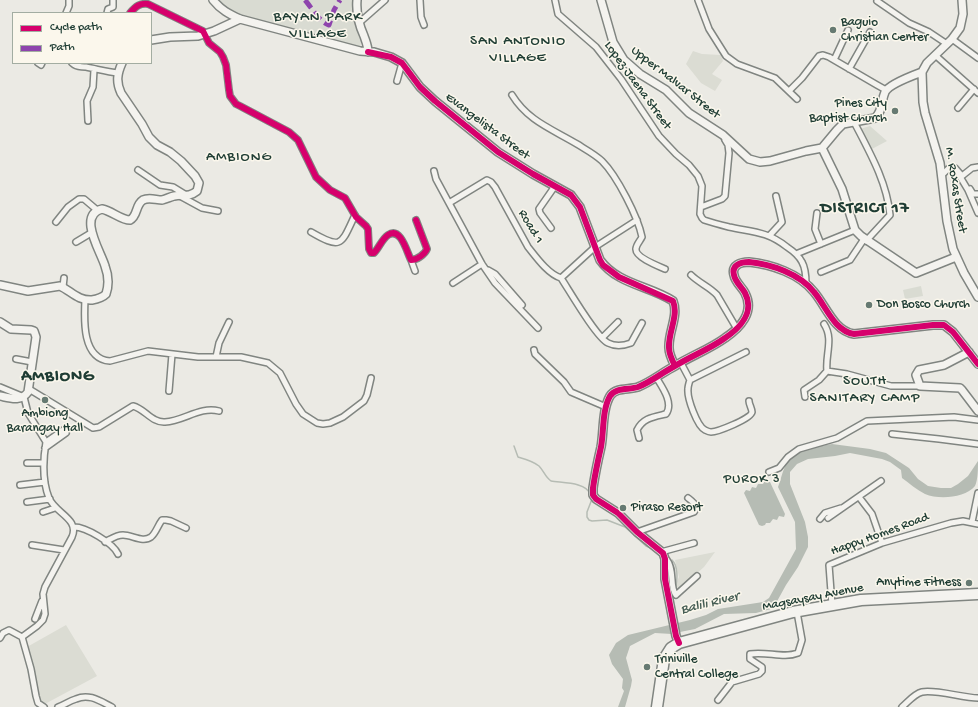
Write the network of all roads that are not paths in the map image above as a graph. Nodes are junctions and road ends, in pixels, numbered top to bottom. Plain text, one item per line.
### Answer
1 (69, 0) edge
2 (113, 0) edge
3 (135, 0) edge
4 (213, 0) edge
5 (356, 0) edge
6 (385, 0) edge
7 (420, 0) edge
8 (555, 0) edge
9 (601, 0) edge
10 (698, 0) edge
11 (962, 0) edge
12 (877, 1) dead end
13 (148, 2) edge
14 (139, 5) junction
15 (66, 12) edge
16 (107, 12) edge
17 (131, 12) edge
18 (240, 19) junction
19 (360, 22) junction
20 (424, 25) dead end
21 (848, 30) dead end
22 (870, 32) dead end
23 (204, 34) junction
24 (364, 37) junction
25 (152, 40) edge
26 (949, 41) junction
27 (360, 51) junction
28 (368, 52) junction
29 (935, 55) junction
30 (978, 58) edge
31 (834, 60) junction
32 (74, 64) edge
33 (122, 64) edge
34 (402, 64) junction
35 (849, 69) junction
36 (94, 70) junction
37 (922, 72) junction
38 (118, 73) junction
39 (396, 81) dead end
40 (886, 90) junction
41 (789, 91) junction
42 (976, 91) edge
43 (512, 95) dead end
44 (797, 99) dead end
45 (958, 108) dead end
46 (88, 121) dead end
47 (854, 122) junction
48 (723, 135) junction
49 (822, 148) junction
50 (978, 166) edge
51 (138, 170) dead end
52 (434, 171) dead end
53 (960, 174) junction
54 (942, 175) junction
55 (555, 186) junction
56 (978, 194) edge
57 (179, 195) junction
58 (187, 195) junction
59 (776, 196) dead end
60 (449, 203) junction
61 (701, 207) junction
62 (97, 210) junction
63 (218, 211) dead end
64 (817, 213) dead end
65 (978, 214) edge
66 (355, 215) junction
67 (416, 220) dead end
68 (637, 220) junction
69 (56, 222) dead end
70 (91, 226) junction
71 (551, 228) dead end
72 (855, 230) junction
73 (311, 232) dead end
74 (770, 235) junction
75 (865, 240) junction
76 (76, 242) dead end
77 (821, 244) junction
78 (595, 247) junction
79 (796, 254) junction
80 (956, 257) junction
81 (411, 260) junction
82 (484, 266) junction
83 (665, 269) dead end
84 (415, 271) dead end
85 (821, 272) dead end
86 (691, 275) dead end
87 (64, 278) dead end
88 (561, 278) junction
89 (453, 283) dead end
90 (806, 284) junction
91 (0, 285) edge
92 (63, 288) junction
93 (978, 297) edge
94 (85, 300) junction
95 (522, 305) dead end
96 (0, 322) edge
97 (230, 322) dead end
98 (618, 322) dead end
99 (642, 323) dead end
100 (824, 324) dead end
101 (538, 328) dead end
102 (737, 329) junction
103 (602, 338) junction
104 (534, 350) dead end
105 (746, 352) dead end
106 (969, 352) junction
107 (172, 354) junction
108 (216, 357) junction
109 (16, 359) dead end
110 (32, 362) junction
111 (678, 364) junction
112 (978, 364) edge
113 (827, 371) junction
114 (656, 377) junction
115 (371, 378) dead end
116 (690, 380) junction
117 (920, 386) junction
118 (0, 387) edge
119 (28, 389) junction
120 (169, 391) dead end
121 (0, 396) edge
122 (24, 397) junction
123 (806, 397) dead end
124 (748, 400) dead end
125 (976, 402) edge
126 (606, 407) junction
127 (219, 411) dead end
128 (978, 411) edge
129 (978, 420) edge
130 (66, 431) dead end
131 (892, 434) dead end
132 (638, 438) dead end
133 (978, 444) edge
134 (45, 445) junction
135 (27, 463) dead end
136 (43, 463) junction
137 (769, 472) dead end
138 (881, 481) dead end
139 (45, 482) junction
140 (20, 485) dead end
141 (978, 493) edge
142 (858, 497) junction
143 (688, 498) dead end
144 (50, 500) junction
145 (27, 502) dead end
146 (844, 507) junction
147 (55, 508) junction
148 (43, 512) dead end
149 (828, 518) dead end
150 (820, 519) dead end
151 (972, 522) junction
152 (978, 524) edge
153 (74, 527) junction
154 (186, 528) dead end
155 (637, 532) junction
156 (105, 542) junction
157 (694, 543) dead end
158 (882, 543) junction
159 (32, 545) dead end
160 (64, 550) junction
161 (661, 552) junction
162 (118, 554) dead end
163 (665, 559) junction
164 (697, 576) dead end
165 (978, 594) edge
166 (43, 600) junction
167 (832, 605) junction
168 (797, 612) junction
169 (35, 619) dead end
170 (22, 637) junction
171 (0, 638) edge
172 (678, 639) junction
173 (978, 698) edge
174 (718, 700) dead end
175 (44, 707) edge
176 (58, 707) edge
177 (112, 707) edge
178 (657, 707) edge
179 (902, 707) edge

1 - 15 street
2 - 16 street
3 - 14 street
4 - 18 street, Evangelista Street
5 - 19 street
6 - 19 street
7 - 20 street
8 - 61 street, Lopez Jaena Street
9 - 48 street, Upper Malvar Street
10 - 41 street
11 - 26 street
12 - 26 street
13 - 14 street
13 - 23 street
14 - 17 street
18 - 23 street
18 - 27 street, Evangelista Street
19 - 24 street
21 - 31 street
22 - 35 street
23 - 25 street
23 - 66 street
24 - 27 street
24 - 28 street
26 - 29 street
26 - 30 street
27 - 28 street, Evangelista Street
28 - 34 street, Evangelista Street
29 - 37 street
29 - 42 street
31 - 35 street
31 - 41 street
32 - 36 street
33 - 38 street
34 - 39 street
34 - 55 street, Evangelista Street
35 - 40 street
36 - 38 street
36 - 46 street
37 - 40 street
37 - 54 street, M. Roxas Street
38 - 58 street
40 - 47 street
41 - 44 street
42 - 45 street
43 - 68 street
47 - 49 street
47 - 75 street
48 - 49 street, Upper Malvar Street
48 - 61 street, Upper Malvar Street
49 - 72 street
50 - 53 street
51 - 58 street
52 - 60 street
53 - 54 street
53 - 56 street
53 - 65 street
54 - 80 street, M. Roxas Street
55 - 71 street
55 - 78 street, Evangelista Street
57 - 58 street
57 - 62 street
57 - 63 street
59 - 74 street
60 - 82 street
60 - 88 street, Road 1
61 - 74 street
62 - 69 street
62 - 70 street
64 - 77 street
66 - 73 street
66 - 81 street
67 - 81 street
68 - 78 street
68 - 83 street
70 - 76 street
70 - 94 street
72 - 75 street
72 - 77 street
74 - 79 street
75 - 80 street
75 - 85 street
77 - 79 street
78 - 88 street
78 - 111 street, Evangelista Street
79 - 90 street
80 - 93 street, M. Roxas Street
81 - 84 street
82 - 89 street
82 - 95 street
82 - 101 street
86 - 102 street
87 - 92 street
88 - 103 street
90 - 102 street
90 - 106 street
91 - 92 street
92 - 94 street
94 - 107 street
96 - 110 street
97 - 108 street
98 - 103 street
99 - 103 street
100 - 113 street
102 - 111 street
104 - 126 street
105 - 116 street
106 - 112 street
106 - 117 street
107 - 108 street
107 - 120 street
108 - 115 street
109 - 110 street
110 - 119 street
111 - 114 street
111 - 116 street
113 - 117 street
113 - 123 street
114 - 126 street
114 - 132 street
116 - 124 street
117 - 125 street
118 - 122 street
119 - 122 street
119 - 127 street
121 - 122 street
122 - 134 street
125 - 128 street
126 - 155 street
129 - 137 street
130 - 134 street
131 - 133 street
134 - 136 street
135 - 136 street
136 - 139 street
138 - 142 street
139 - 140 street
139 - 144 street
141 - 151 street
142 - 146 street
142 - 158 street
143 - 155 street
144 - 145 street
144 - 147 street
146 - 149 street
146 - 150 street
147 - 148 street
147 - 153 street
151 - 152 street, Happy Homes Road
151 - 158 street, Happy Homes Road
153 - 156 street
153 - 160 street
154 - 156 street
155 - 161 street
156 - 162 street
157 - 161 street
158 - 167 street, Happy Homes Road
159 - 160 street
160 - 166 street
161 - 163 street
163 - 164 street
163 - 172 street
165 - 167 highway, Magsaysay Avenue
166 - 169 street
166 - 170 street
167 - 168 highway, Magsaysay Avenue
168 - 172 highway, Magsaysay Avenue
168 - 174 street
170 - 171 street
170 - 175 street
172 - 178 highway
173 - 179 street
176 - 177 street

